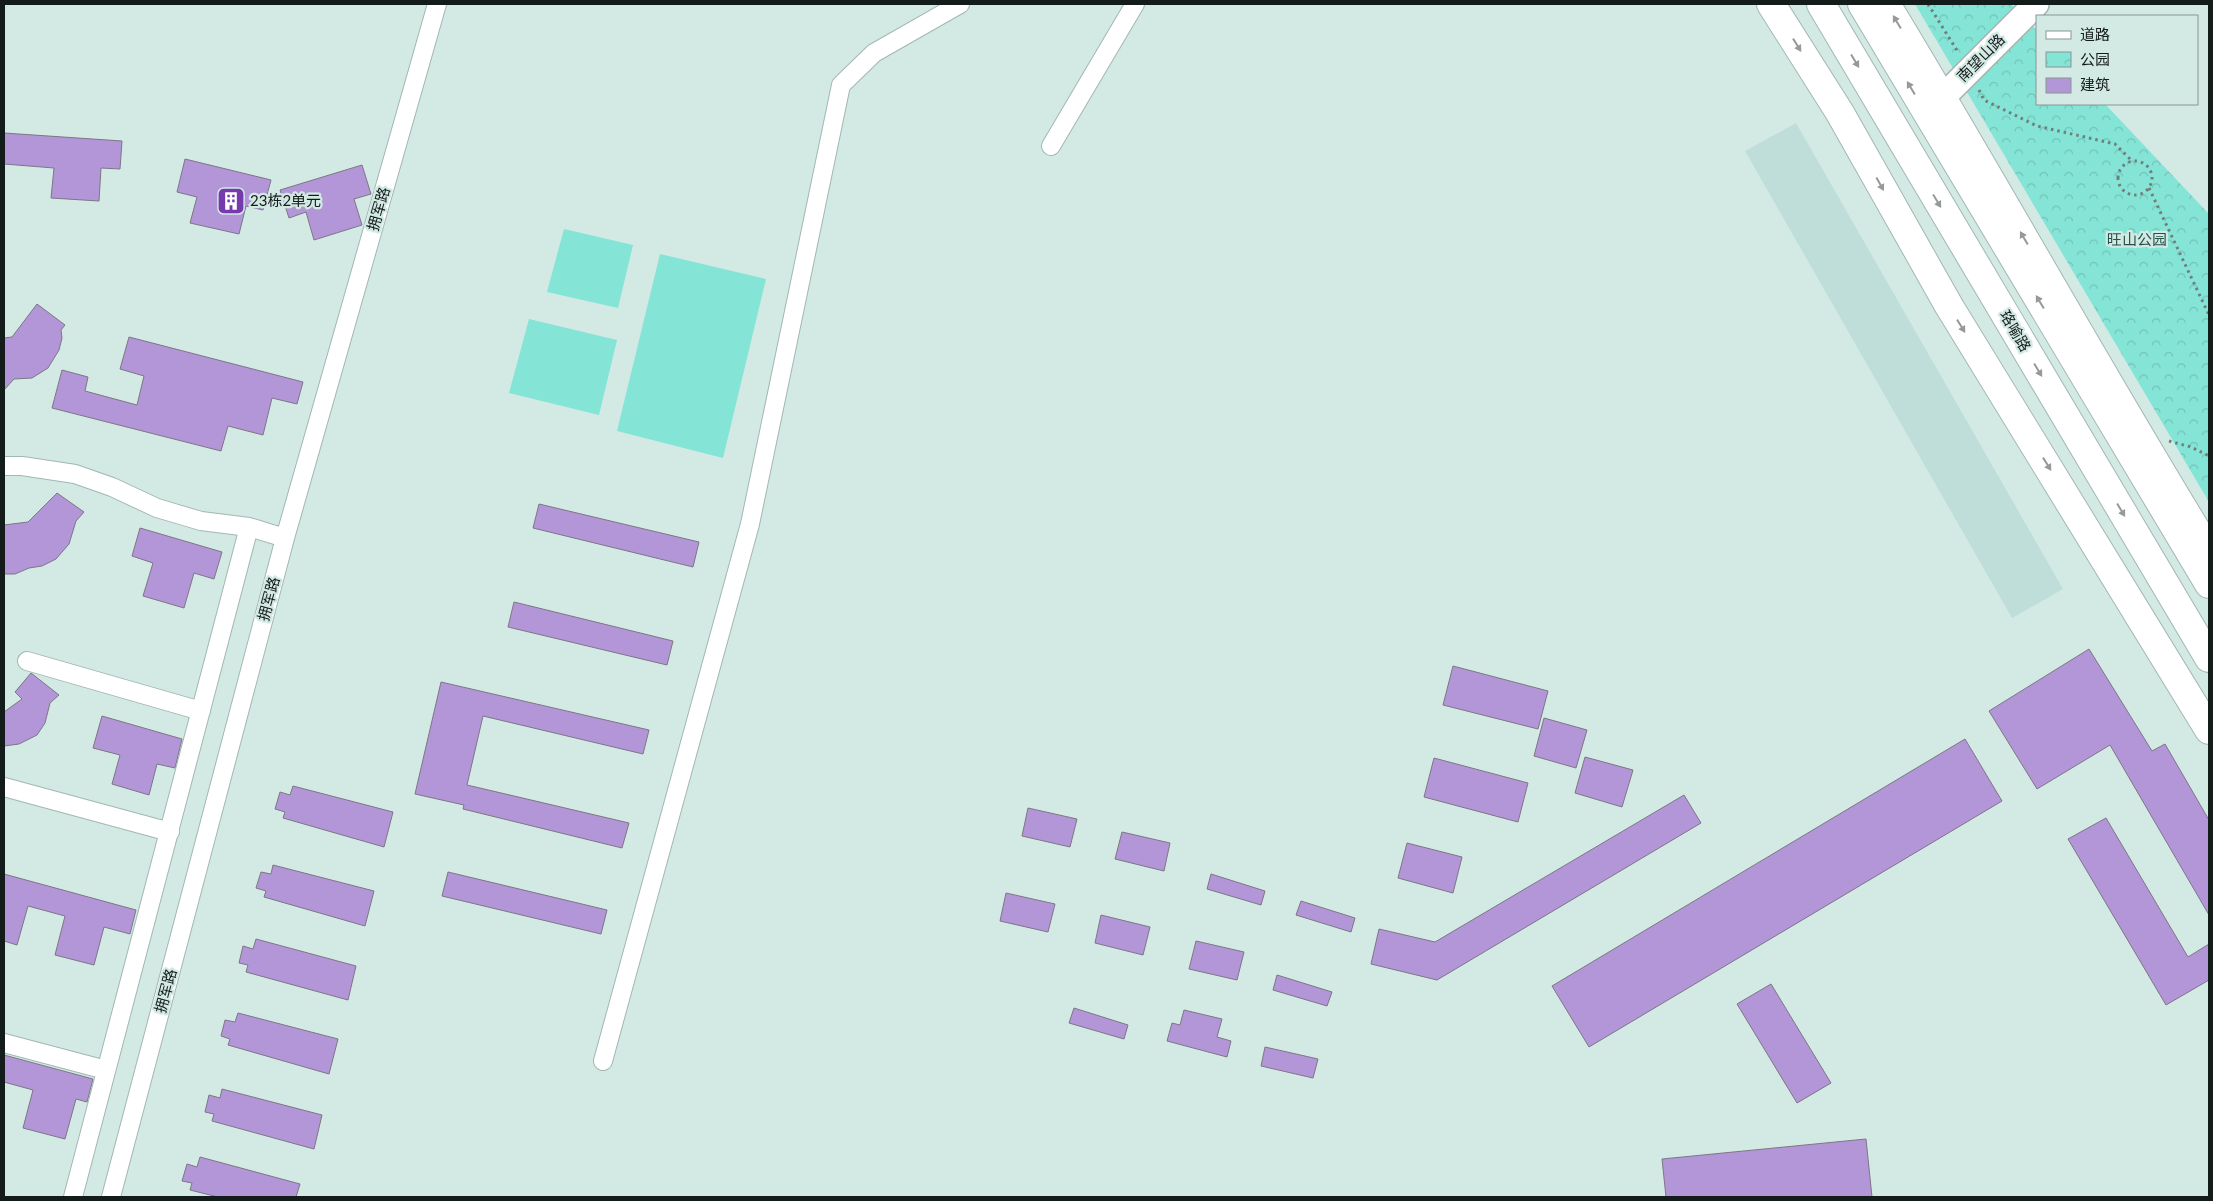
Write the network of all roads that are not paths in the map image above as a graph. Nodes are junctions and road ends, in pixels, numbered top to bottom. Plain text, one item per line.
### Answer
1 (437, 4) edge
2 (960, 4) edge
3 (1135, 4) edge
4 (1771, 4) edge
5 (1821, 4) edge
6 (1862, 4) edge
7 (1886, 4) edge
8 (2036, 4) edge
9 (1935, 105) junction
10 (1051, 146) dead end
11 (4, 466) edge
12 (249, 527) junction
13 (286, 538) junction
14 (2209, 551) edge
15 (2209, 584) edge
16 (2209, 658) edge
17 (27, 662) dead end
18 (201, 711) junction
19 (2209, 730) edge
20 (4, 787) edge
21 (170, 832) junction
22 (4, 1042) edge
23 (603, 1062) dead end
24 (106, 1070) junction
25 (73, 1197) edge
26 (112, 1197) edge

1 - 13 street, 拥军路
2 - 23 street
3 - 10 street
4 -> 19 main road
5 -> 16 main road, 珞喻路
9 -> 6 main road
9 -> 7 main road
8 - 9 street, 南望山路
14 -> 9 main road
15 -> 9 main road
11 - 12 street
12 - 13 street
12 - 18 street
13 - 26 street, 拥军路
17 - 18 street
18 - 21 street
20 - 21 street
21 - 24 street
22 - 24 street
24 - 25 street

